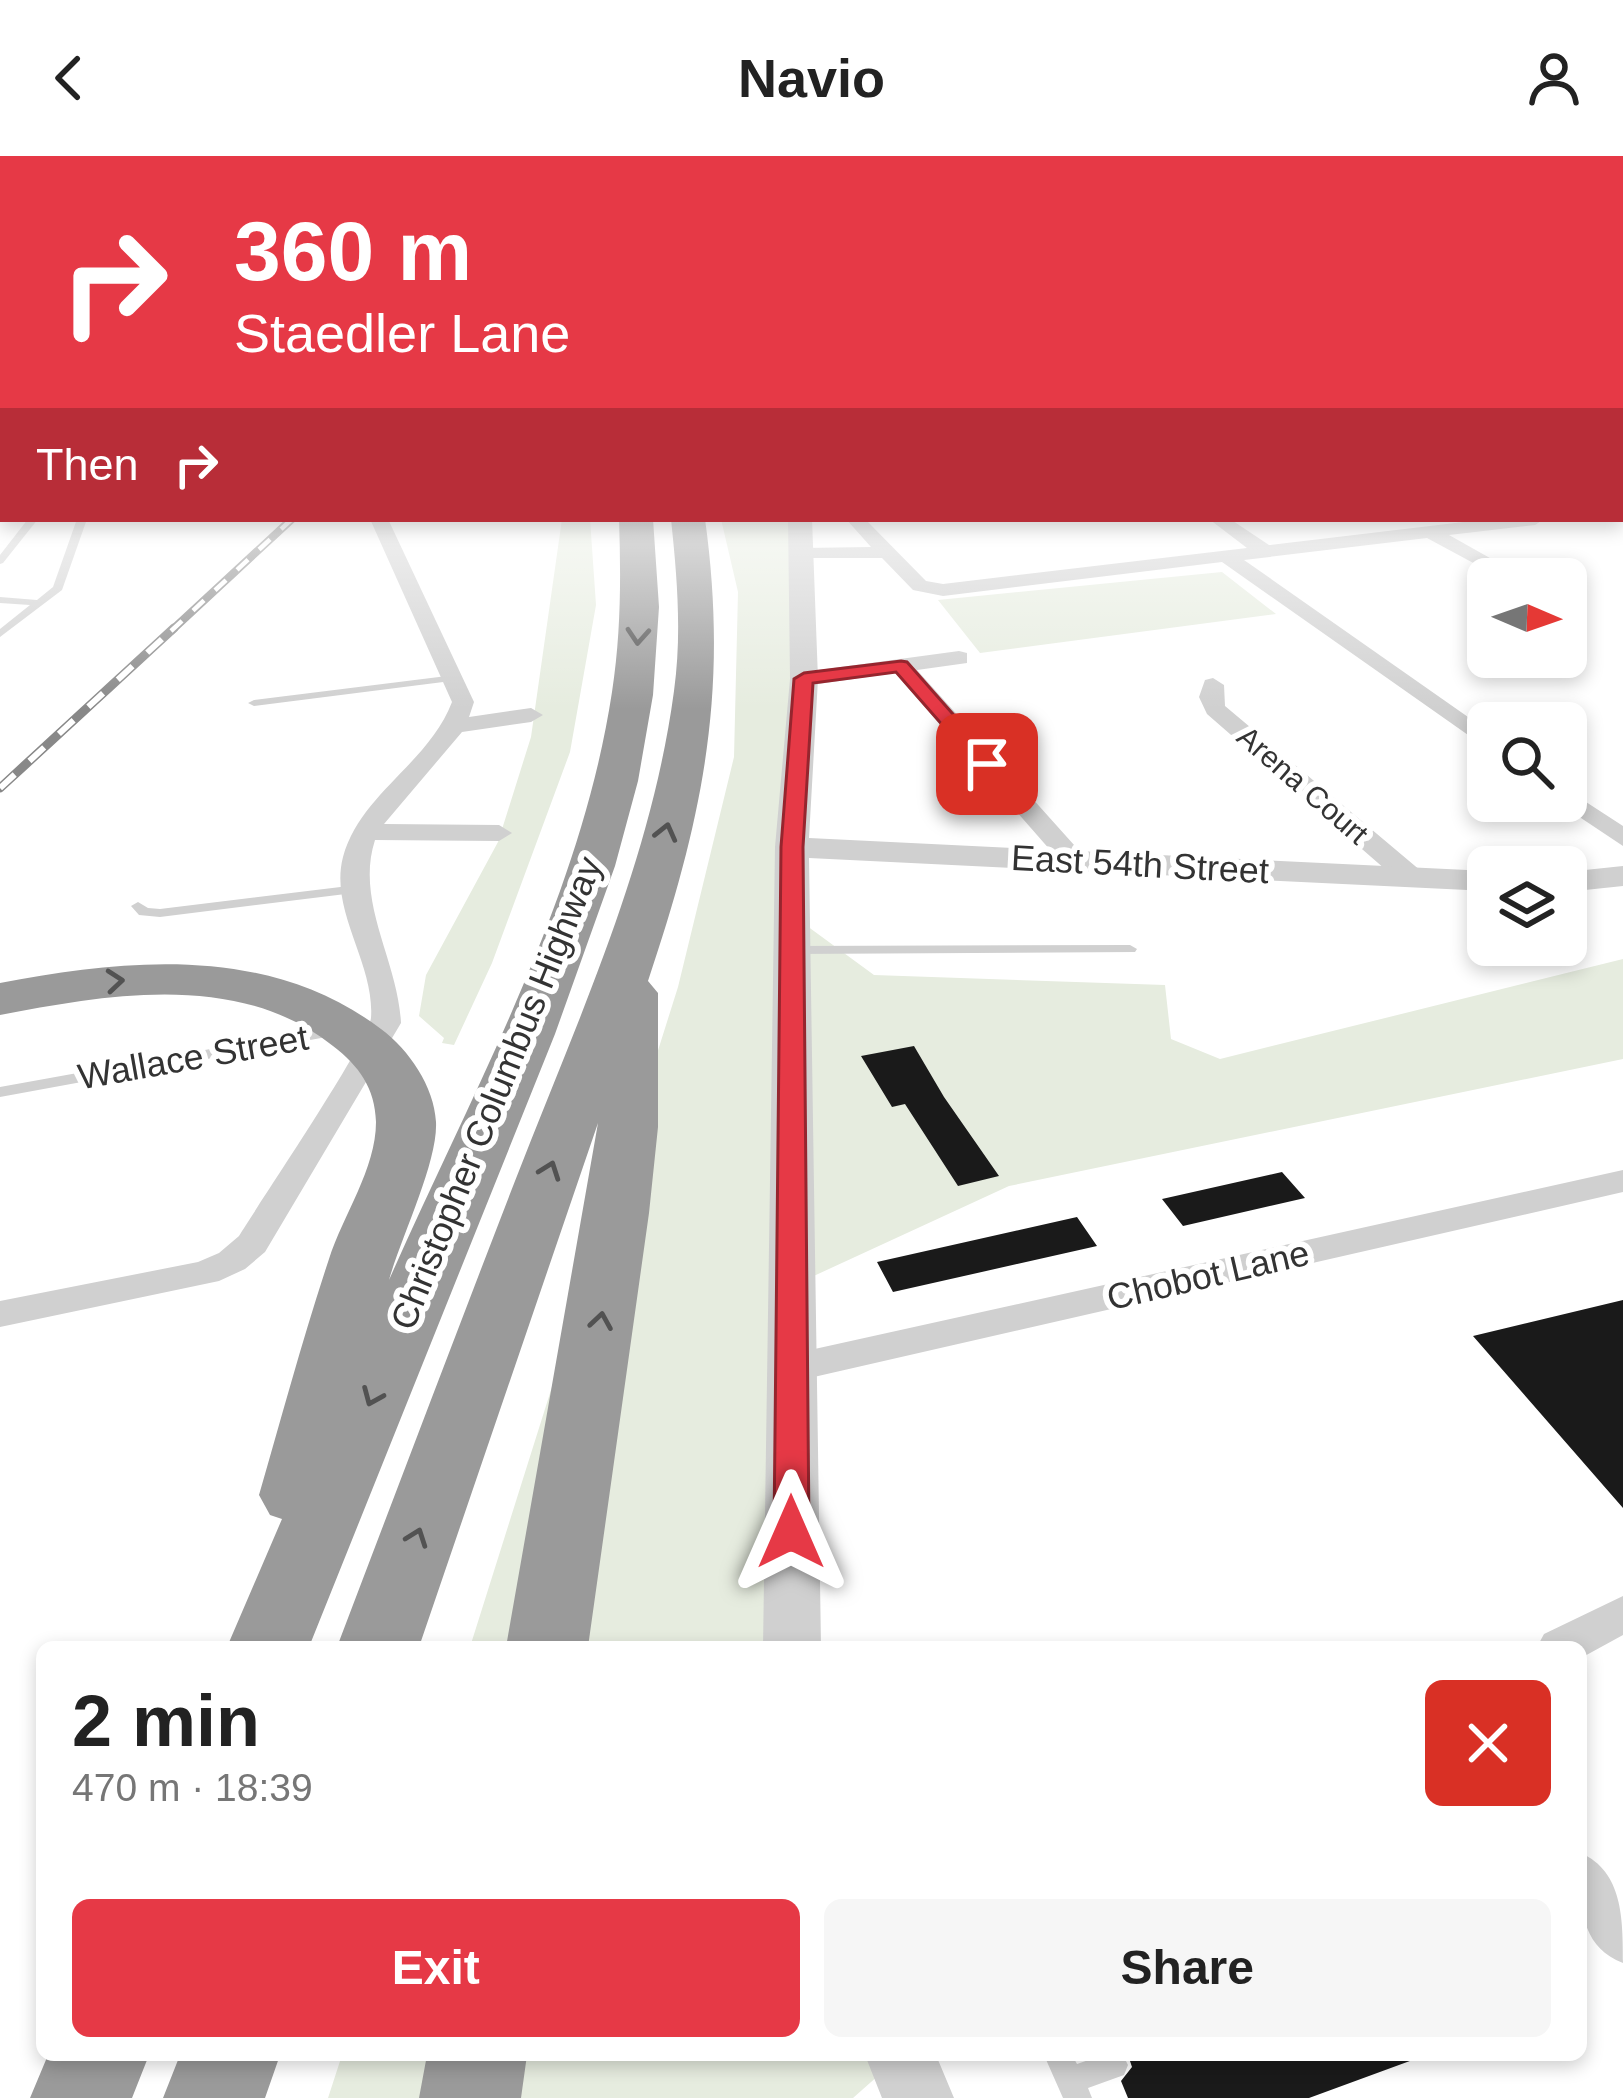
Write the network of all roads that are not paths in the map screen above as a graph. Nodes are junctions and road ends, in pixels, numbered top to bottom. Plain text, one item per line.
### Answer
1 (26, 529) edge
2 (79, 529) edge
3 (384, 529) edge
4 (637, 529) edge
5 (689, 529) edge
6 (865, 529) edge
7 (1232, 529) edge
8 (1450, 529) edge
9 (1429, 531) junction
10 (801, 537) edge
11 (1263, 550) junction
12 (888, 552) junction
13 (1228, 558) junction
14 (1476, 558) edge
15 (0, 562) edge
16 (0, 600) edge
17 (40, 603) junction
18 (0, 634) edge
19 (959, 658) dead end
20 (901, 666) junction
21 (455, 678) junction
22 (804, 679) junction
23 (1213, 686) dead end
24 (254, 703) dead end
25 (532, 715) dead end
26 (454, 726) junction
27 (1467, 727) edge
28 (1587, 812) edge
29 (368, 832) junction
30 (499, 833) dead end
31 (1623, 838) edge
32 (792, 847) junction
33 (1074, 861) junction
34 (1623, 876) edge
35 (1411, 877) junction
36 (1467, 880) edge
37 (1587, 880) edge
38 (357, 889) junction
39 (138, 906) dead end
40 (632, 944) junction
41 (1130, 949) dead end
42 (792, 950) junction
43 (0, 999) edge
44 (386, 1023) junction
45 (0, 1092) edge
46 (1623, 1181) edge
47 (0, 1314) edge
48 (792, 1368) junction
49 (583, 1437) junction
50 (1623, 1614) edge
51 (256, 1641) edge
52 (271, 1641) edge
53 (380, 1641) edge
54 (548, 1641) edge
55 (559, 1641) edge
56 (792, 1641) edge
57 (1571, 1641) edge
58 (1587, 1886) edge
59 (1623, 1938) edge
60 (96, 2061) edge
61 (228, 2061) edge
62 (476, 2061) edge
63 (505, 2061) edge
64 (903, 2061) edge
65 (1114, 2065) dead end
66 (1069, 2078) edge
67 (81, 2098) edge
68 (214, 2098) edge
69 (470, 2098) edge
70 (500, 2098) edge
71 (918, 2098) edge

1 - 15 lane
2 - 17 lane
3 - 21 street
4 -> 52 highway, Christopher Columbus Highway
40 -> 5 highway, Christopher Columbus Highway
6 - 12 street
7 - 11 street
8 - 9 street
9 - 11 street
9 - 14 street
10 - 12 street
10 - 22 street
11 - 13 street
12 - 13 street
13 - 27 street
16 - 17 lane
17 - 18 lane
19 - 20 street
20 - 22 street
20 - 33 street
21 - 24 lane
21 - 26 street
22 - 32 street
23 - 35 street, Arena Court
25 - 26 street
26 - 29 street
28 - 31 street
29 - 30 street
29 - 38 street
32 - 33 street, East 54th Street
32 - 42 street
33 - 35 street, East 54th Street
34 - 37 street
35 - 36 street, East 54th Street
38 - 39 lane
38 - 44 street
49 -> 40 highway
53 -> 40 highway, Christopher Columbus Highway
41 - 42 lane
42 - 48 street
43 -> 51 highway
44 - 45 lane, Wallace Street
44 - 47 street
46 - 48 street, Chobot Lane
48 - 56 street
49 - 54 highway
49 - 55 highway
50 - 57 street
58 - 59 street
60 - 67 highway
61 - 68 highway
62 - 69 highway
63 - 70 highway
64 - 71 street
65 - 66 lane

